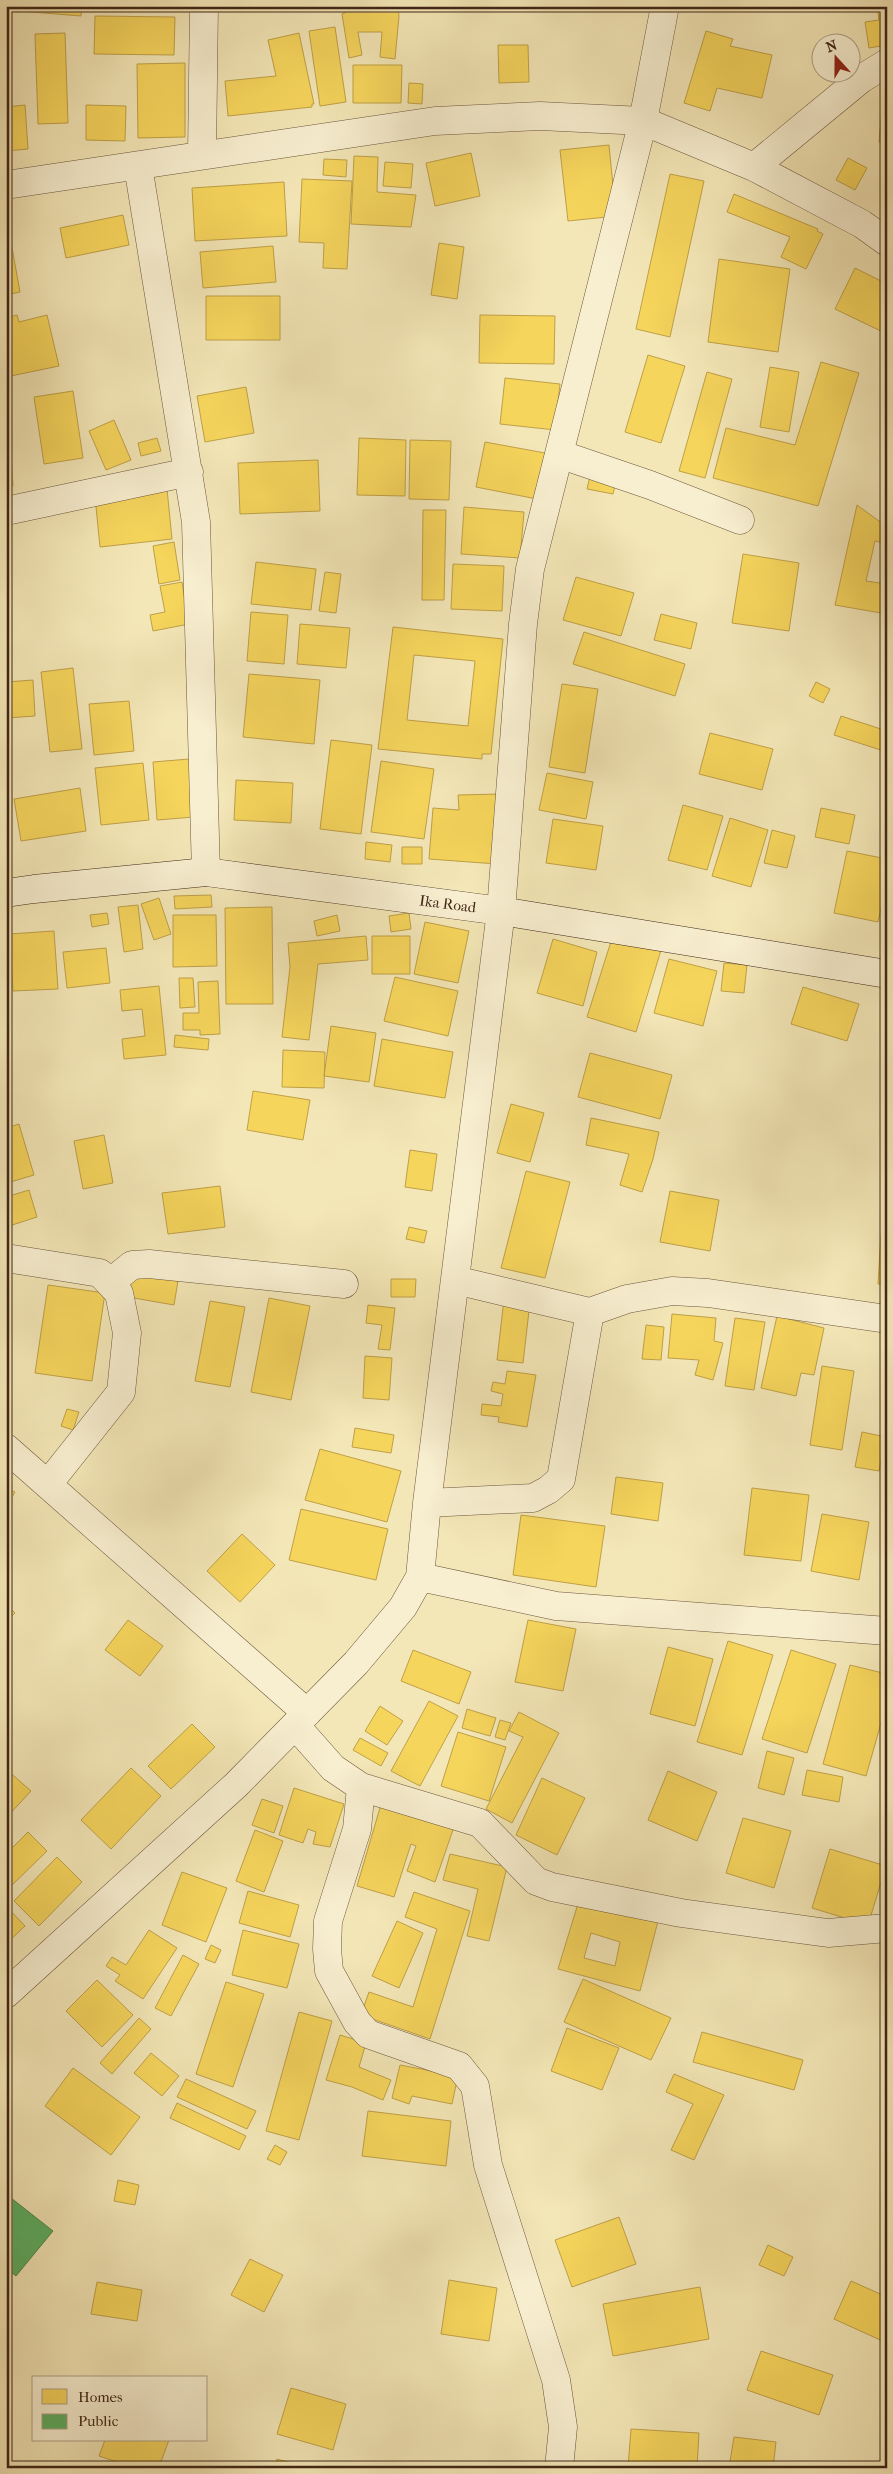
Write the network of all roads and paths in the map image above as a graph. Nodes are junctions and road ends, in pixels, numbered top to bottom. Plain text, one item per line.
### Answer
1 (204, 6) edge
2 (665, 6) edge
3 (887, 63) edge
4 (643, 121) junction
5 (202, 154) junction
6 (138, 166) junction
7 (754, 167) junction
8 (6, 185) edge
9 (887, 242) edge
10 (559, 454) junction
11 (189, 472) junction
12 (6, 511) edge
13 (740, 520) dead end
14 (206, 872) junction
15 (6, 894) edge
16 (501, 911) junction
17 (887, 974) edge
18 (6, 1258) edge
19 (454, 1280) junction
20 (111, 1282) junction
21 (344, 1284) dead end
22 (590, 1312) junction
23 (887, 1319) edge
24 (6, 1448) edge
25 (48, 1484) junction
26 (427, 1503) junction
27 (420, 1577) junction
28 (887, 1631) edge
29 (301, 1719) junction
30 (361, 1787) junction
31 (887, 1928) edge
32 (6, 1994) edge
33 (559, 2468) edge

1 - 5 street
2 - 4 street
3 - 7 street
4 - 5 street
4 - 7 street
4 - 10 street
5 - 6 street
6 - 8 street
6 - 11 street
7 - 9 street
10 - 13 street
10 - 16 street
11 - 12 street
11 - 14 street
14 - 15 street, Ika Road
14 - 16 street, Ika Road
16 - 17 street, Ika Road
16 - 19 street
18 - 20 street
19 - 22 street
19 - 26 street
20 - 21 street
20 - 25 street
22 - 23 street
22 - 26 street
24 - 25 street
25 - 29 street
26 - 27 street
27 - 28 street
27 - 29 street
29 - 30 street
29 - 32 street
30 - 31 street
30 - 33 street

